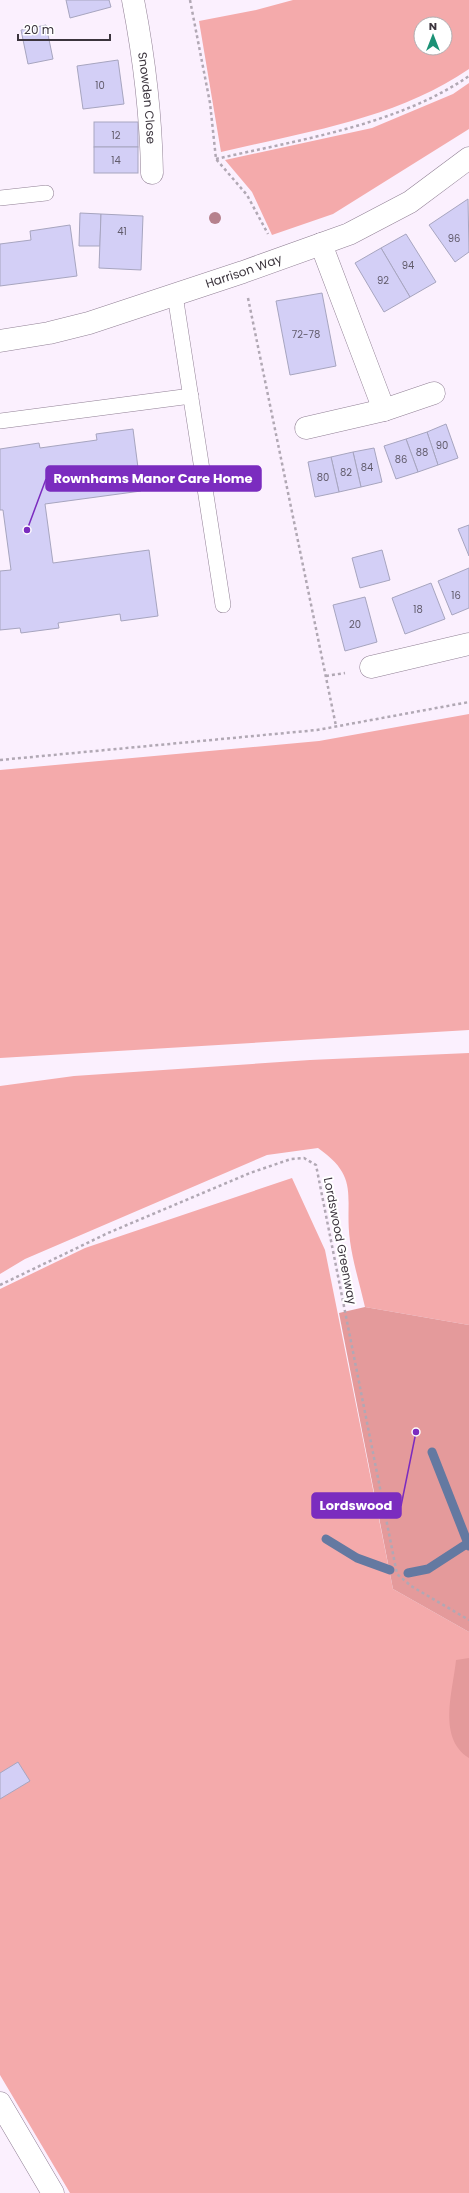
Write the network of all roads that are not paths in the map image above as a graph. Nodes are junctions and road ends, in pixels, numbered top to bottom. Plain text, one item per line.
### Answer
1 (133, 0) edge
2 (468, 160) edge
3 (152, 173) dead end
4 (46, 193) dead end
5 (0, 198) edge
6 (321, 244) junction
7 (175, 295) junction
8 (0, 340) edge
9 (434, 393) dead end
10 (191, 396) junction
11 (384, 410) junction
12 (0, 422) edge
13 (306, 428) dead end
14 (223, 605) dead end
15 (469, 644) edge
16 (371, 667) dead end
17 (0, 2103) edge
18 (53, 2193) edge

1 - 3 street, Snowden Close
2 - 6 street, Harrison Way
4 - 5 lane
6 - 7 street, Harrison Way
6 - 11 street
7 - 8 street, Harrison Way
7 - 10 lane
9 - 11 street
10 - 12 lane
10 - 14 lane
11 - 13 street
15 - 16 street
17 - 18 street

